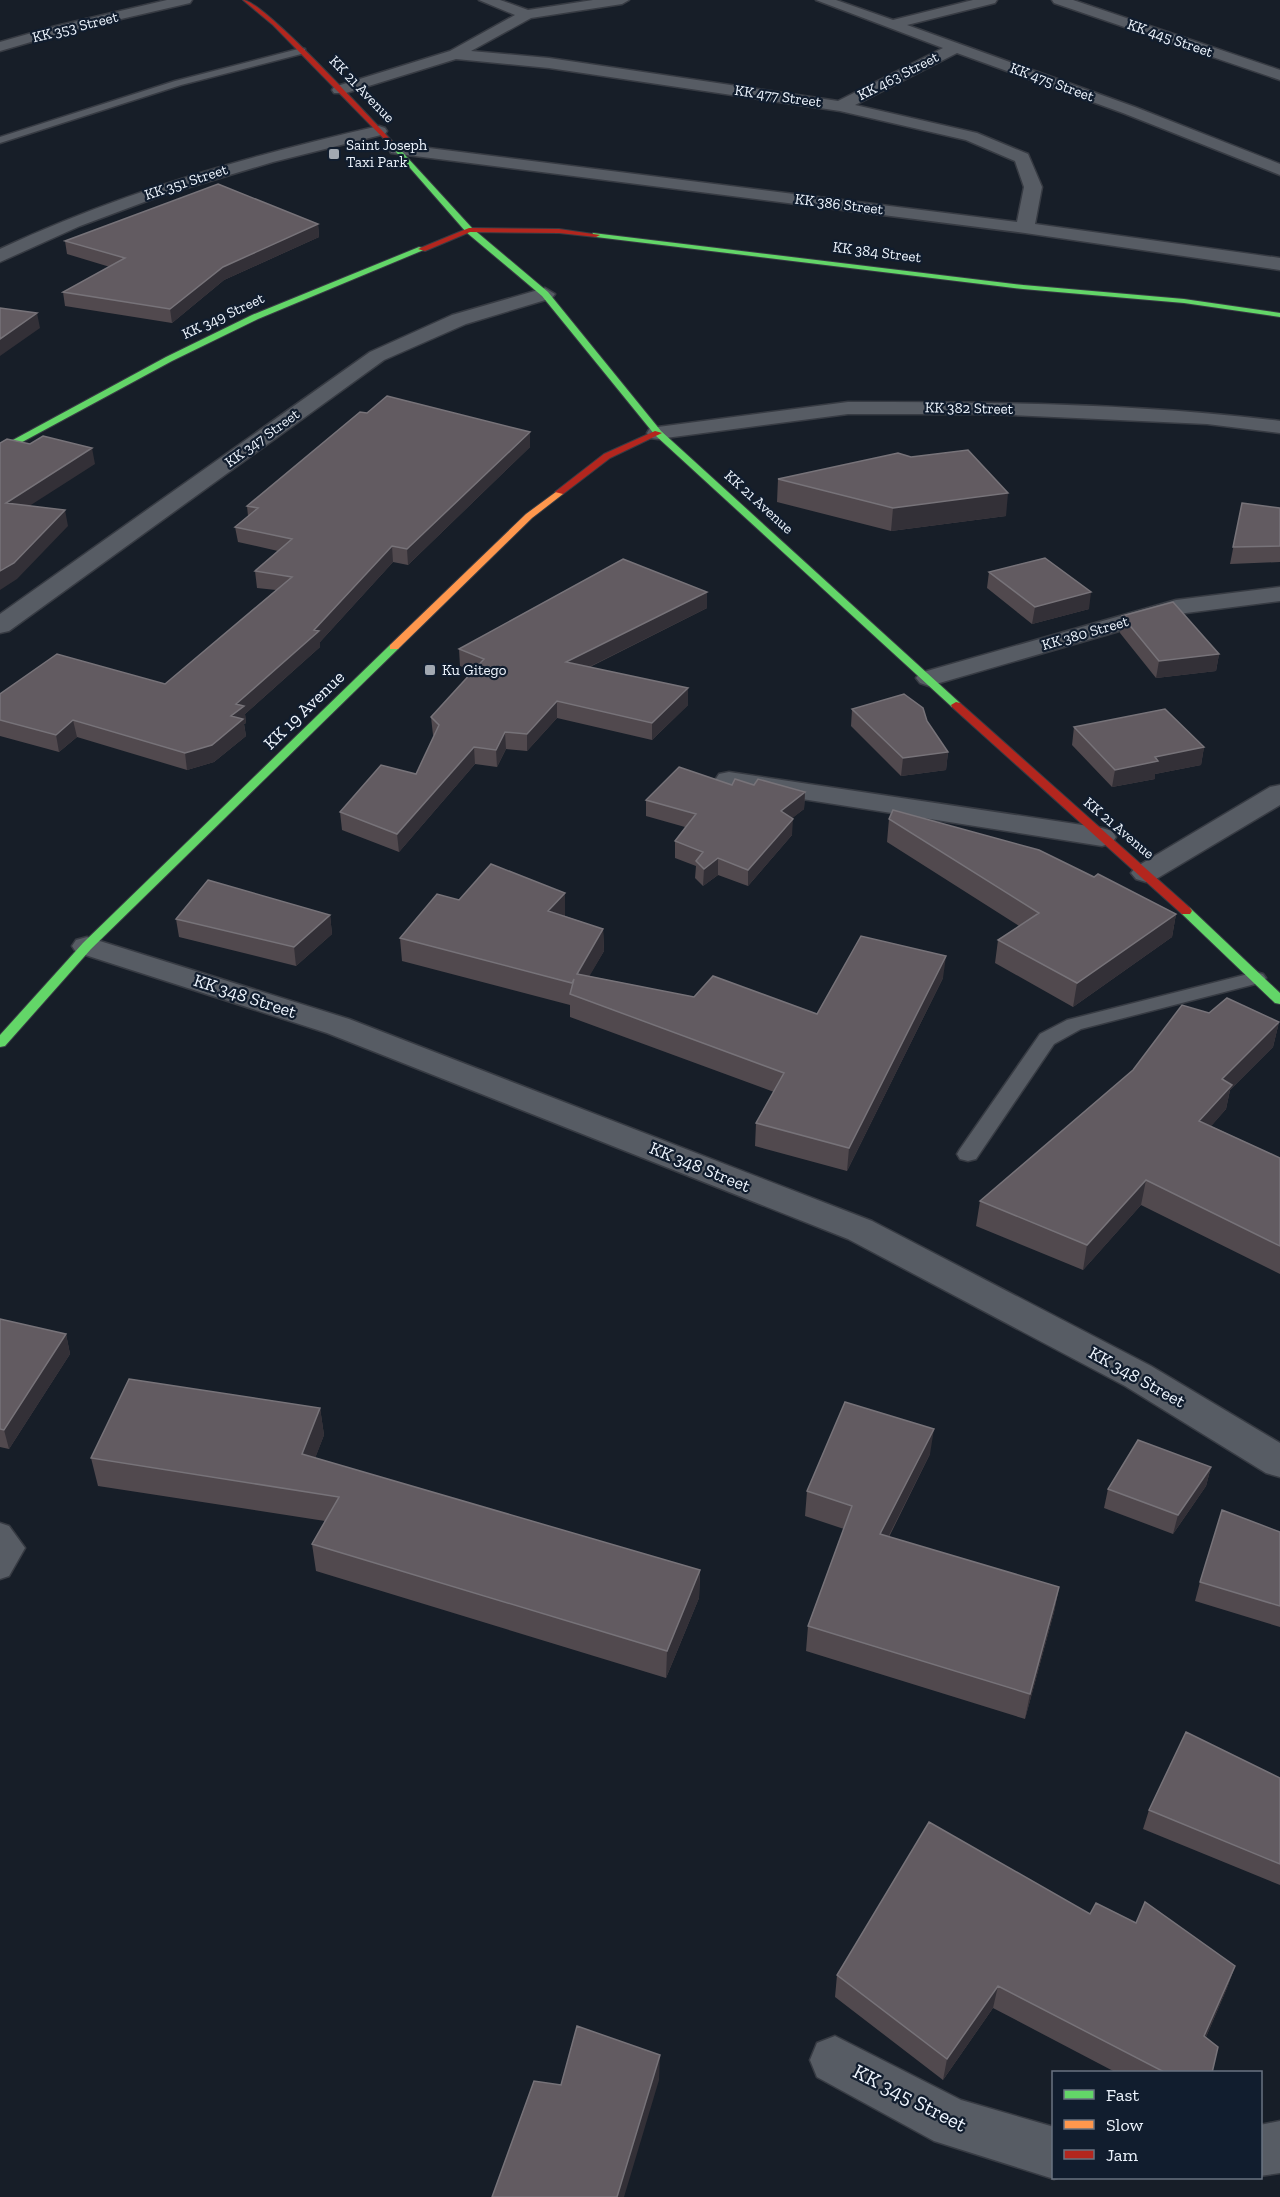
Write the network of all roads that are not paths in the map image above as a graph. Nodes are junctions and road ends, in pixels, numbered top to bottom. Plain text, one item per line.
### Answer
1 (185, 0) edge
2 (246, 0) edge
3 (486, 0) edge
4 (622, 0) edge
5 (823, 0) edge
6 (990, 0) edge
7 (1059, 0) edge
8 (527, 14) junction
9 (891, 25) junction
10 (0, 47) edge
11 (957, 47) junction
12 (302, 51) junction
13 (455, 54) junction
14 (1280, 75) edge
15 (340, 90) junction
16 (840, 106) junction
17 (379, 131) junction
18 (0, 140) edge
19 (397, 149) junction
20 (1280, 170) edge
21 (1025, 228) junction
22 (469, 230) junction
23 (0, 256) edge
24 (1280, 264) edge
25 (545, 294) junction
26 (1280, 315) edge
27 (1280, 427) edge
28 (658, 433) junction
29 (0, 451) edge
30 (1280, 594) edge
31 (0, 626) edge
32 (928, 678) junction
33 (729, 780) dead end
34 (1280, 793) edge
35 (1102, 837) junction
36 (1146, 873) junction
37 (87, 946) junction
38 (1256, 978) junction
39 (1280, 1000) edge
40 (0, 1043) edge
41 (968, 1154) dead end
42 (1280, 1462) edge
43 (0, 1533) edge
44 (0, 1568) edge
45 (835, 2060) dead end
46 (1280, 2148) edge
47 (1262, 2151) edge
48 (1052, 2153) edge

1 - 10 street, KK 353 Street
2 - 12 street, KK 21 Avenue
3 - 8 street
4 - 8 street
5 - 9 street, KK 475 Street
6 - 9 street
7 - 14 street, KK 445 Street
8 - 13 street
9 - 11 street, KK 475 Street
11 - 16 street, KK 463 Street
11 - 20 street, KK 475 Street
12 - 15 street, KK 21 Avenue
12 - 18 lane
13 - 15 street
13 - 16 street, KK 477 Street
15 - 17 street, KK 21 Avenue
16 - 21 street, KK 477 Street
17 - 19 street, KK 21 Avenue
17 - 23 street, KK 351 Street
19 - 21 street, KK 386 Street
19 - 22 street, KK 21 Avenue
21 - 24 street, KK 386 Street
22 - 25 street, KK 21 Avenue
22 - 26 street, KK 384 Street
22 - 29 street, KK 349 Street
25 - 28 street, KK 21 Avenue
25 - 31 street, KK 347 Street
27 - 28 street, KK 382 Street
28 - 32 street, KK 21 Avenue
28 - 37 street, KK 19 Avenue
30 - 32 street, KK 380 Street
32 - 35 street, KK 21 Avenue
33 - 35 street
34 - 36 street
35 - 36 street, KK 21 Avenue
36 - 38 street, KK 21 Avenue
37 - 40 street, KK 19 Avenue
37 - 42 street, KK 348 Street
38 - 39 street, KK 21 Avenue
38 - 41 lane
43 - 44 lane
45 - 48 street, KK 345 Street
46 - 47 street

